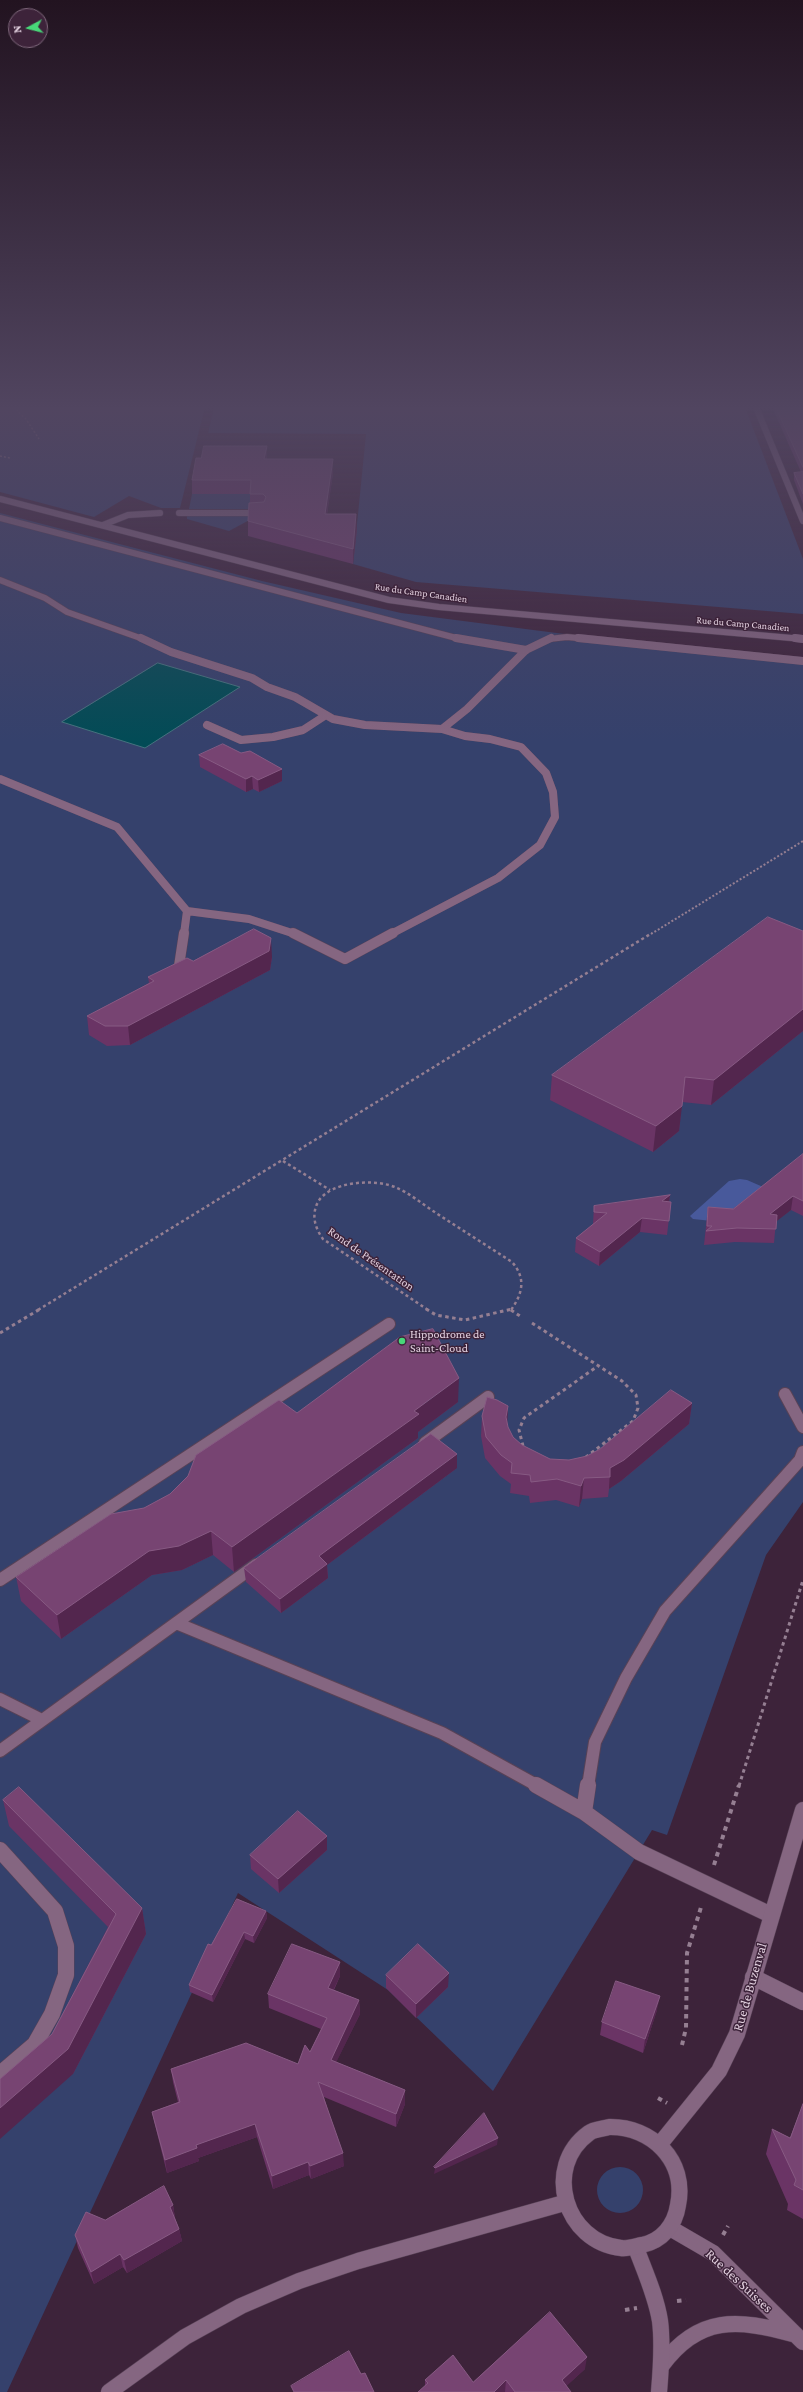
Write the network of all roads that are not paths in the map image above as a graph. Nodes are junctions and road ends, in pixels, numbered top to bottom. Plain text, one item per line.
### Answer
1 (2, 519) edge
2 (78, 519) edge
3 (116, 519) edge
4 (103, 525) junction
5 (0, 580) edge
6 (803, 639) edge
7 (526, 650) junction
8 (803, 661) edge
9 (326, 715) junction
10 (207, 725) dead end
11 (442, 729) junction
12 (0, 779) edge
13 (187, 911) junction
14 (179, 966) edge
15 (389, 1324) dead end
16 (785, 1394) dead end
17 (488, 1398) edge
18 (803, 1427) edge
19 (418, 1448) edge
20 (803, 1452) edge
21 (265, 1559) edge
22 (0, 1580) edge
23 (176, 1623) junction
24 (0, 1699) edge
25 (42, 1720) junction
26 (0, 1751) edge
27 (803, 1810) edge
28 (584, 1812) junction
29 (0, 1850) edge
30 (771, 1915) junction
31 (752, 1977) junction
32 (803, 2002) edge
33 (0, 2074) edge
34 (660, 2144) junction
35 (564, 2203) junction
36 (670, 2228) junction
37 (636, 2248) junction
38 (799, 2338) edge
39 (661, 2367) junction
40 (109, 2392) edge
41 (659, 2392) edge

1 - 7 main road
2 - 4 main road, Rue du Camp Canadien
3 - 4 main road
4 - 6 main road, Rue du Camp Canadien
5 - 9 main road
7 - 8 main road
7 - 11 main road
9 - 10 main road
9 - 11 main road
11 - 13 main road
12 - 13 main road
13 - 14 main road
15 - 22 main road
16 - 18 main road
17 - 19 main road
20 - 28 main road
21 - 23 main road
23 - 25 main road
23 - 28 main road
24 - 25 main road
25 - 26 main road
27 - 30 main road, Rue de Buzenval
28 - 30 main road
29 - 33 main road
30 - 31 main road, Rue de Buzenval
31 - 32 main road
31 - 34 main road, Rue de Buzenval
34 - 35 main road
34 - 36 main road
35 - 37 main road
35 - 40 main road
36 - 37 main road
36 - 38 main road, Rue des Suisses
37 - 39 main road
38 - 39 main road
39 - 41 main road

